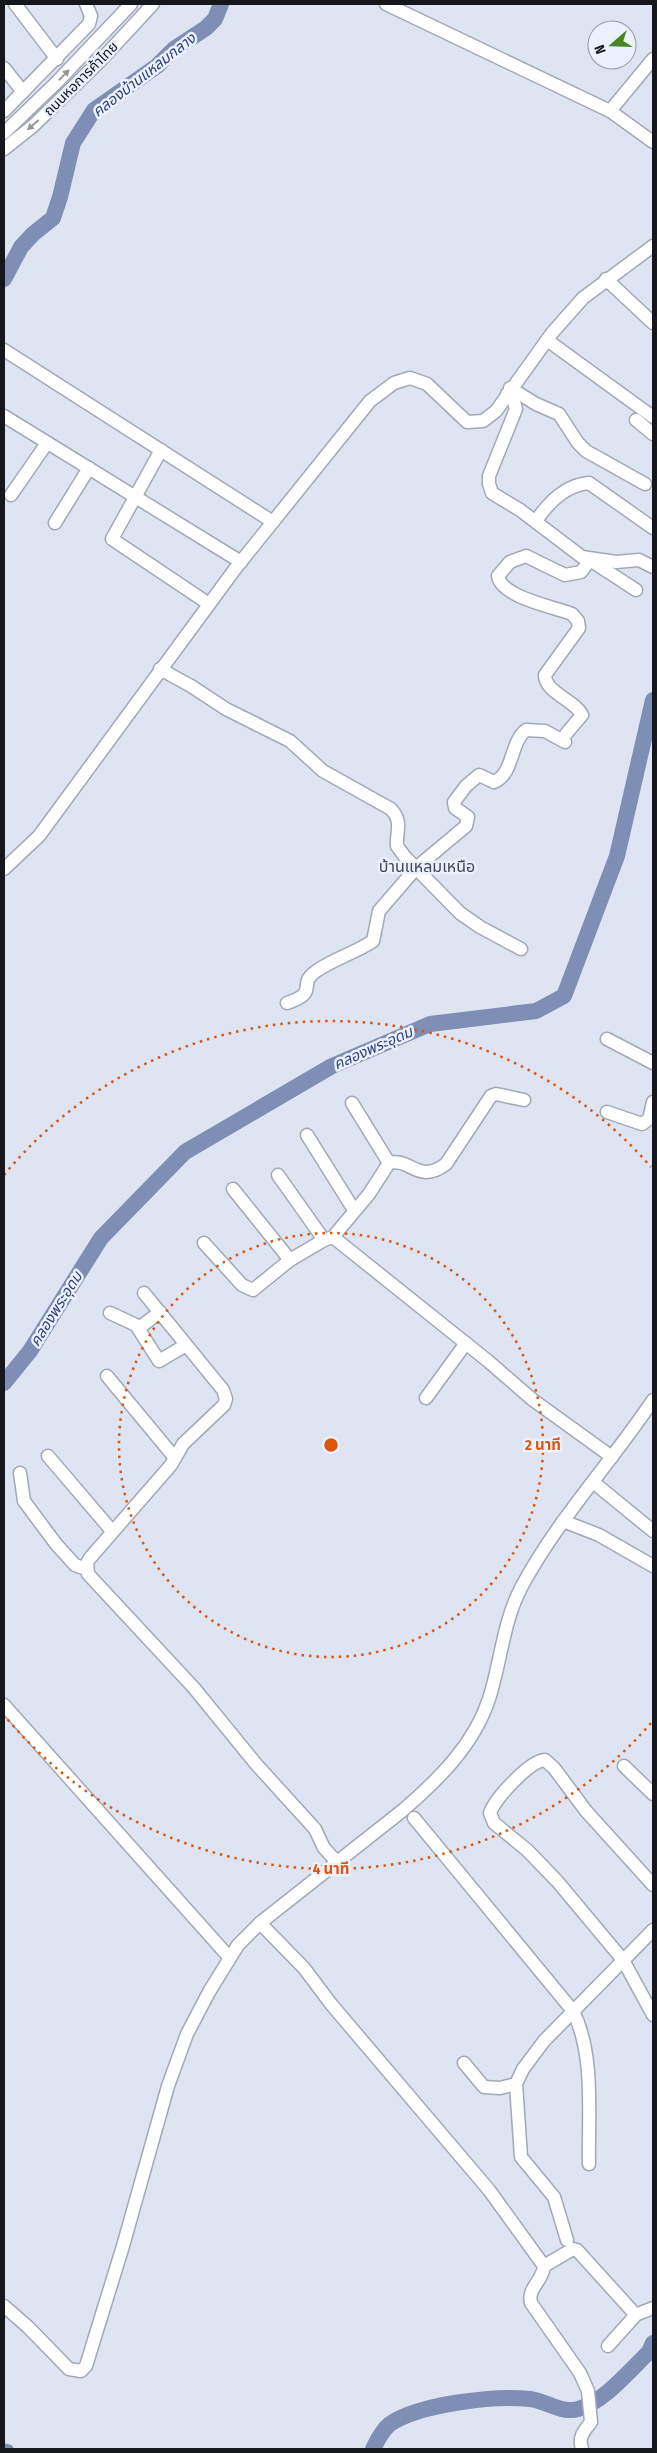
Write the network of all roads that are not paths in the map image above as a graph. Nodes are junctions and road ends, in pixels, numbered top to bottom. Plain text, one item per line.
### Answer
1 (15, 4) edge
2 (86, 4) edge
3 (131, 4) edge
4 (153, 4) edge
5 (386, 4) edge
6 (116, 21) junction
7 (128, 32) junction
8 (57, 59) junction
9 (653, 59) edge
10 (4, 68) edge
11 (23, 92) junction
12 (4, 111) edge
13 (610, 111) junction
14 (4, 133) edge
15 (653, 142) edge
16 (4, 149) edge
17 (653, 246) edge
18 (606, 279) junction
19 (653, 323) edge
20 (547, 340) junction
21 (4, 350) edge
22 (508, 391) junction
23 (4, 416) edge
24 (653, 417) edge
25 (636, 420) dead end
26 (653, 434) edge
27 (48, 442) junction
28 (161, 450) junction
29 (89, 468) junction
30 (645, 484) dead end
31 (11, 495) dead end
32 (135, 496) junction
33 (536, 521) junction
34 (273, 522) junction
35 (55, 523) dead end
36 (653, 528) edge
37 (590, 560) junction
38 (240, 562) junction
39 (653, 567) edge
40 (636, 590) dead end
41 (209, 604) junction
42 (160, 669) junction
43 (417, 867) junction
44 (4, 869) edge
45 (521, 949) dead end
46 (287, 1004) dead end
47 (607, 1038) dead end
48 (653, 1063) edge
49 (524, 1100) dead end
50 (653, 1102) edge
51 (352, 1103) dead end
52 (606, 1112) dead end
53 (307, 1135) dead end
54 (389, 1163) junction
55 (278, 1175) dead end
56 (233, 1189) dead end
57 (354, 1210) junction
58 (328, 1238) junction
59 (204, 1243) dead end
60 (290, 1260) junction
61 (144, 1293) dead end
62 (160, 1312) junction
63 (110, 1313) dead end
64 (139, 1328) junction
65 (466, 1343) junction
66 (186, 1345) junction
67 (107, 1376) dead end
68 (426, 1398) dead end
69 (653, 1400) edge
70 (48, 1456) dead end
71 (175, 1458) junction
72 (612, 1458) junction
73 (20, 1473) dead end
74 (593, 1482) junction
75 (563, 1521) junction
76 (112, 1531) junction
77 (653, 1531) edge
78 (653, 1566) edge
79 (86, 1569) junction
80 (4, 1706) edge
81 (624, 1766) dead end
82 (653, 1794) edge
83 (414, 1818) dead end
84 (337, 1862) junction
85 (653, 1885) edge
86 (260, 1923) junction
87 (653, 1930) edge
88 (229, 1957) junction
89 (623, 1960) junction
90 (573, 2011) junction
91 (653, 2015) edge
92 (464, 2063) dead end
93 (516, 2084) junction
94 (589, 2164) dead end
95 (567, 2240) dead end
96 (544, 2266) junction
97 (4, 2306) edge
98 (653, 2308) edge
99 (634, 2315) junction
100 (608, 2346) dead end
101 (582, 2449) edge

1 - 8 street
2 - 8 street
3 - 6 street, ถนนหอการค้าไทย
4 - 7 street, ถนนหอการค้าไทย
5 - 13 street
6 - 7 street
14 -> 6 street, ถนนหอการค้าไทย
7 -> 16 street, ถนนหอการค้าไทย
8 - 11 street
9 - 13 street
10 - 11 street
11 - 12 street
13 - 15 street
17 - 18 street
18 - 19 street
18 - 20 street
20 - 22 street
20 - 24 street
21 - 28 street
22 - 30 street
22 - 33 street
22 - 34 street
23 - 27 street
25 - 26 street
27 - 29 street
27 - 31 street
28 - 32 street
28 - 34 street
29 - 32 street
29 - 35 street
32 - 38 street
32 - 41 street
33 - 36 street
33 - 37 street
34 - 38 street
37 - 39 street
37 - 40 street
37 - 43 street
38 - 41 street
41 - 42 street
42 - 43 street
42 - 44 street
43 - 45 street
43 - 46 street
47 - 48 street
49 - 54 street
50 - 52 street
51 - 54 street
53 - 57 street
54 - 57 street
55 - 58 street
56 - 60 street
57 - 58 street
58 - 60 street
58 - 65 street
59 - 60 street
61 - 62 street
62 - 64 street
62 - 66 street
63 - 64 street
64 - 66 street
65 - 68 street
65 - 72 street
66 - 71 street
67 - 71 street
69 - 72 street
70 - 76 street
71 - 76 street
72 - 74 street
73 - 79 street
74 - 75 street
74 - 77 street
75 - 78 street
75 - 84 street
76 - 79 street
79 - 84 street
80 - 88 street
81 - 82 street
83 - 90 street
84 - 86 street
85 - 89 street
86 - 88 street
86 - 96 street
87 - 89 street
88 - 97 street
89 - 90 street
89 - 91 street
90 - 93 street
90 - 94 street
92 - 93 street
93 - 95 street
96 - 99 street
96 - 101 street
98 - 99 street
99 - 100 street

